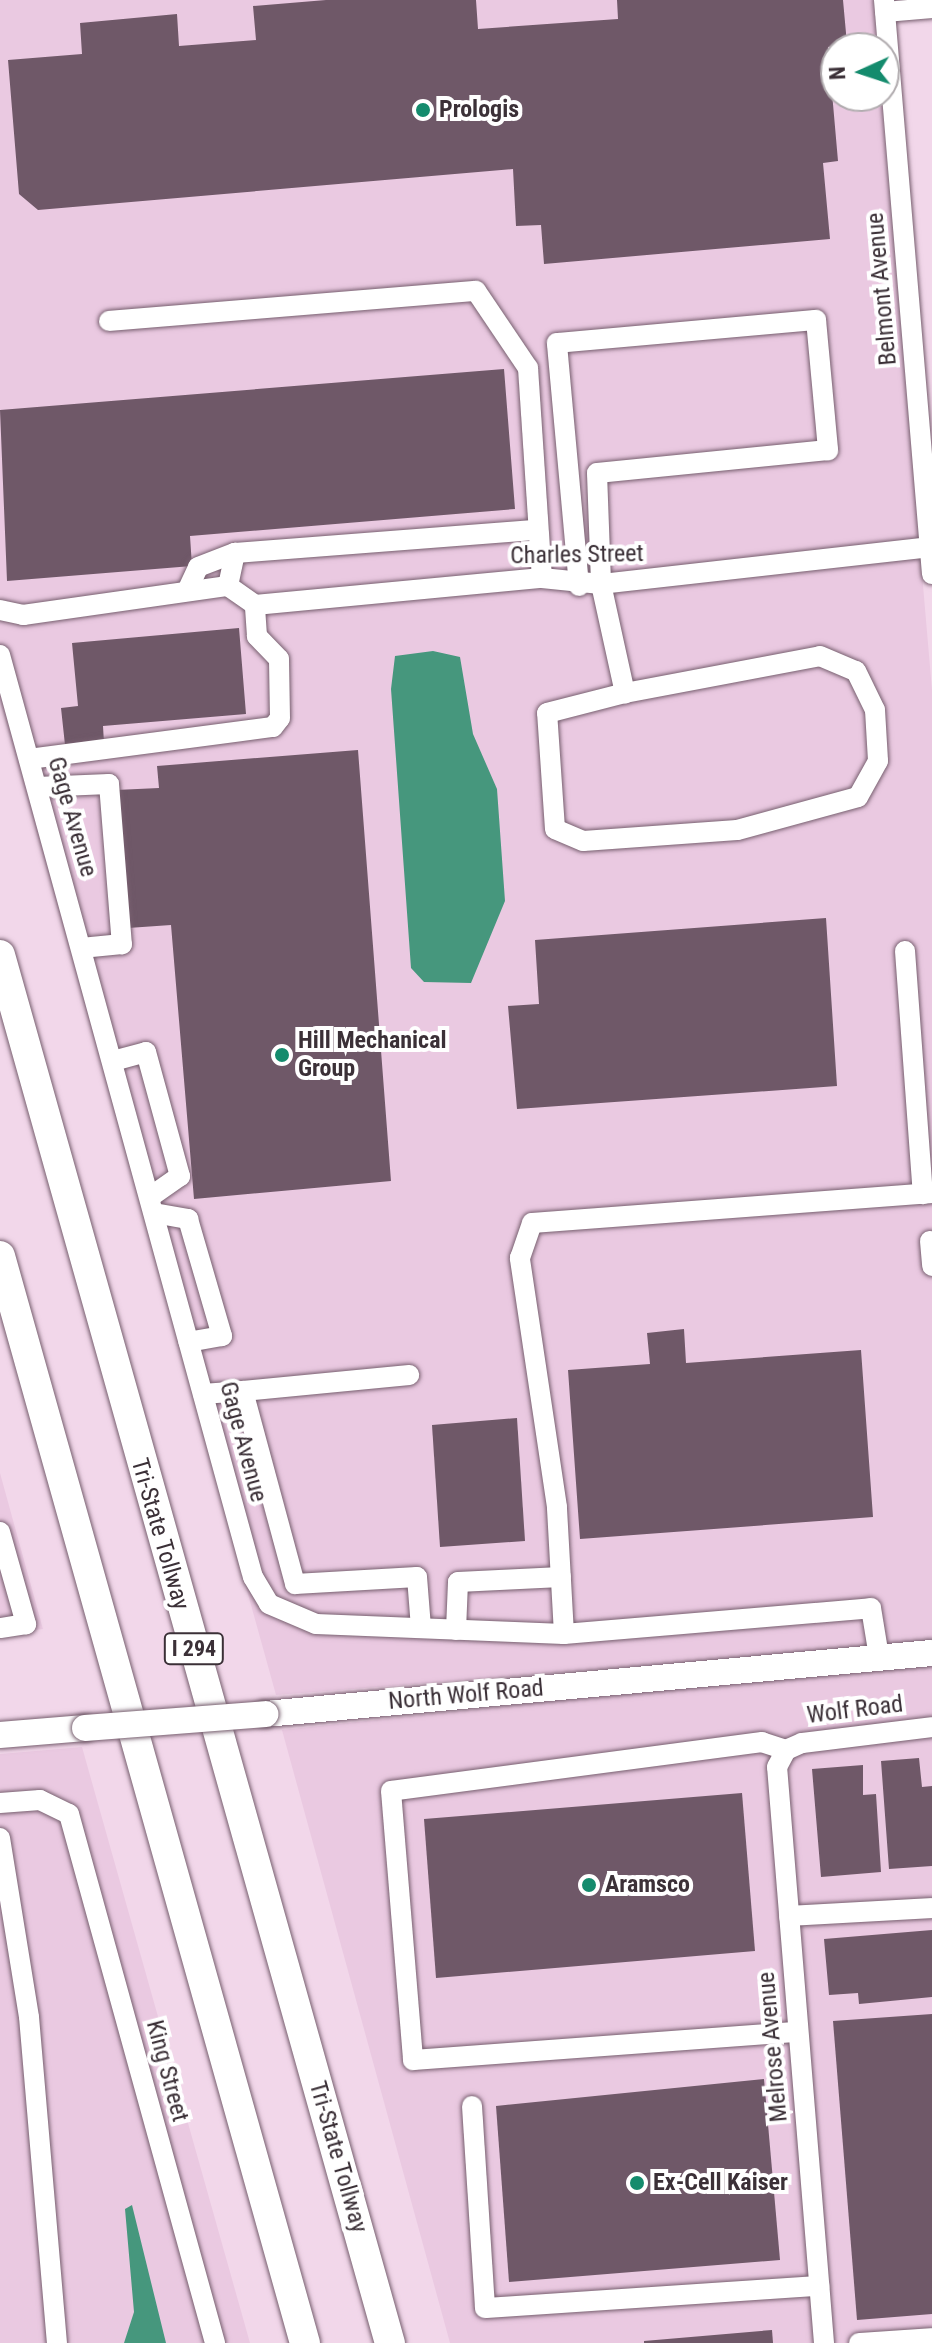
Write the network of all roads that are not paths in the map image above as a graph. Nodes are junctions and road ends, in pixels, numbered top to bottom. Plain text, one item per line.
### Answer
1 (885, 6) edge
2 (932, 8) edge
3 (109, 321) dead end
4 (537, 530) junction
5 (931, 547) edge
6 (235, 553) junction
7 (932, 574) edge
8 (542, 578) junction
9 (601, 584) junction
10 (228, 586) junction
11 (579, 586) junction
12 (187, 591) junction
13 (255, 605) junction
14 (0, 610) edge
15 (0, 655) edge
16 (625, 693) junction
17 (29, 759) junction
18 (37, 787) junction
19 (81, 948) junction
20 (905, 951) dead end
21 (0, 955) edge
22 (113, 1061) junction
23 (928, 1193) edge
24 (152, 1205) junction
25 (930, 1241) dead end
26 (0, 1256) edge
27 (932, 1266) edge
28 (189, 1342) junction
29 (409, 1375) dead end
30 (243, 1391) junction
31 (203, 1394) junction
32 (0, 1532) edge
33 (561, 1577) junction
34 (0, 1628) edge
35 (421, 1628) junction
36 (456, 1630) junction
37 (564, 1634) junction
38 (932, 1653) edge
39 (879, 1657) junction
40 (932, 1727) edge
41 (0, 1735) edge
42 (786, 1750) junction
43 (0, 1803) edge
44 (0, 1838) edge
45 (2, 1866) edge
46 (932, 1908) edge
47 (789, 1916) junction
48 (798, 2032) junction
49 (472, 2106) dead end
50 (819, 2286) junction
51 (932, 2338) edge
52 (57, 2343) edge
53 (215, 2343) edge
54 (305, 2343) edge
55 (390, 2343) edge
56 (824, 2343) edge
57 (859, 2343) edge

1 - 2 street
1 - 5 street, Belmont Avenue
3 - 4 street
4 - 6 street
4 - 8 street
5 - 7 street, Belmont Avenue
5 - 9 street, Charles Street
6 - 10 street
6 - 12 street
8 - 11 street, Charles Street
8 - 13 street, Charles Street
9 - 11 street, Charles Street
9 - 11 street
9 - 16 street
10 - 12 street
10 - 13 street
12 - 14 street
13 - 17 street
15 - 17 street, Gage Avenue
16 - 16 street
17 - 18 street, Gage Avenue
18 - 19 street, Gage Avenue
18 - 19 street
19 - 22 street, Gage Avenue
20 - 23 street
21 - 55 highway, Tri-State Tollway / I 294
22 - 24 street, Gage Avenue
22 - 24 street
23 - 33 street
24 - 28 street, Gage Avenue
24 - 28 street
25 - 27 street
26 - 54 highway
28 - 31 street, Gage Avenue
29 - 30 street
30 - 31 street
30 - 35 street
31 - 35 street, Gage Avenue
32 - 34 street
33 - 36 street
33 - 37 street
35 - 36 street, Gage Avenue
36 - 37 street, Gage Avenue
37 - 39 street, Gage Avenue
38 - 39 main road, North Wolf Road
39 - 41 main road, North Wolf Road, bridge
40 - 42 street, Wolf Road
42 - 47 street, Melrose Avenue
42 - 48 street, Wolf Road
43 - 53 street, King Street
44 - 45 street
45 - 52 street
46 - 47 street
47 - 48 street, Melrose Avenue
48 - 50 street, Melrose Avenue
49 - 50 street
50 - 56 street, Melrose Avenue
51 - 57 street

